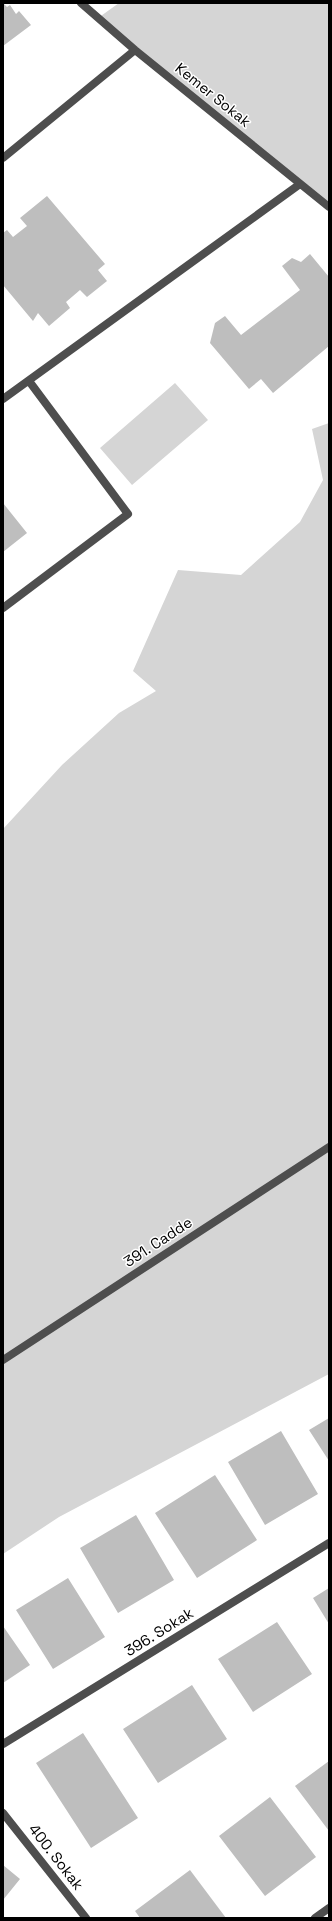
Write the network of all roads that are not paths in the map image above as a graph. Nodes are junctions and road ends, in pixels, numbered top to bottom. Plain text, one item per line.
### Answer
1 (81, 3) edge
2 (135, 50) junction
3 (3, 158) edge
4 (300, 184) junction
5 (329, 207) edge
6 (28, 381) junction
7 (3, 399) edge
8 (3, 608) edge
9 (329, 1147) edge
10 (3, 1360) edge
11 (329, 1543) edge
12 (3, 1744) edge
13 (3, 1812) edge
14 (329, 1908) edge
15 (86, 1918) edge
16 (315, 1918) edge

1 - 2 street, Kemer Sokak
2 - 3 street
2 - 4 street, Kemer Sokak
4 - 5 street, Kemer Sokak
4 - 6 street
6 - 7 street
6 - 8 street
9 - 10 street, 391. Cadde
11 - 12 street, 396. Sokak
13 - 15 street, 400. Sokak
14 - 16 street

